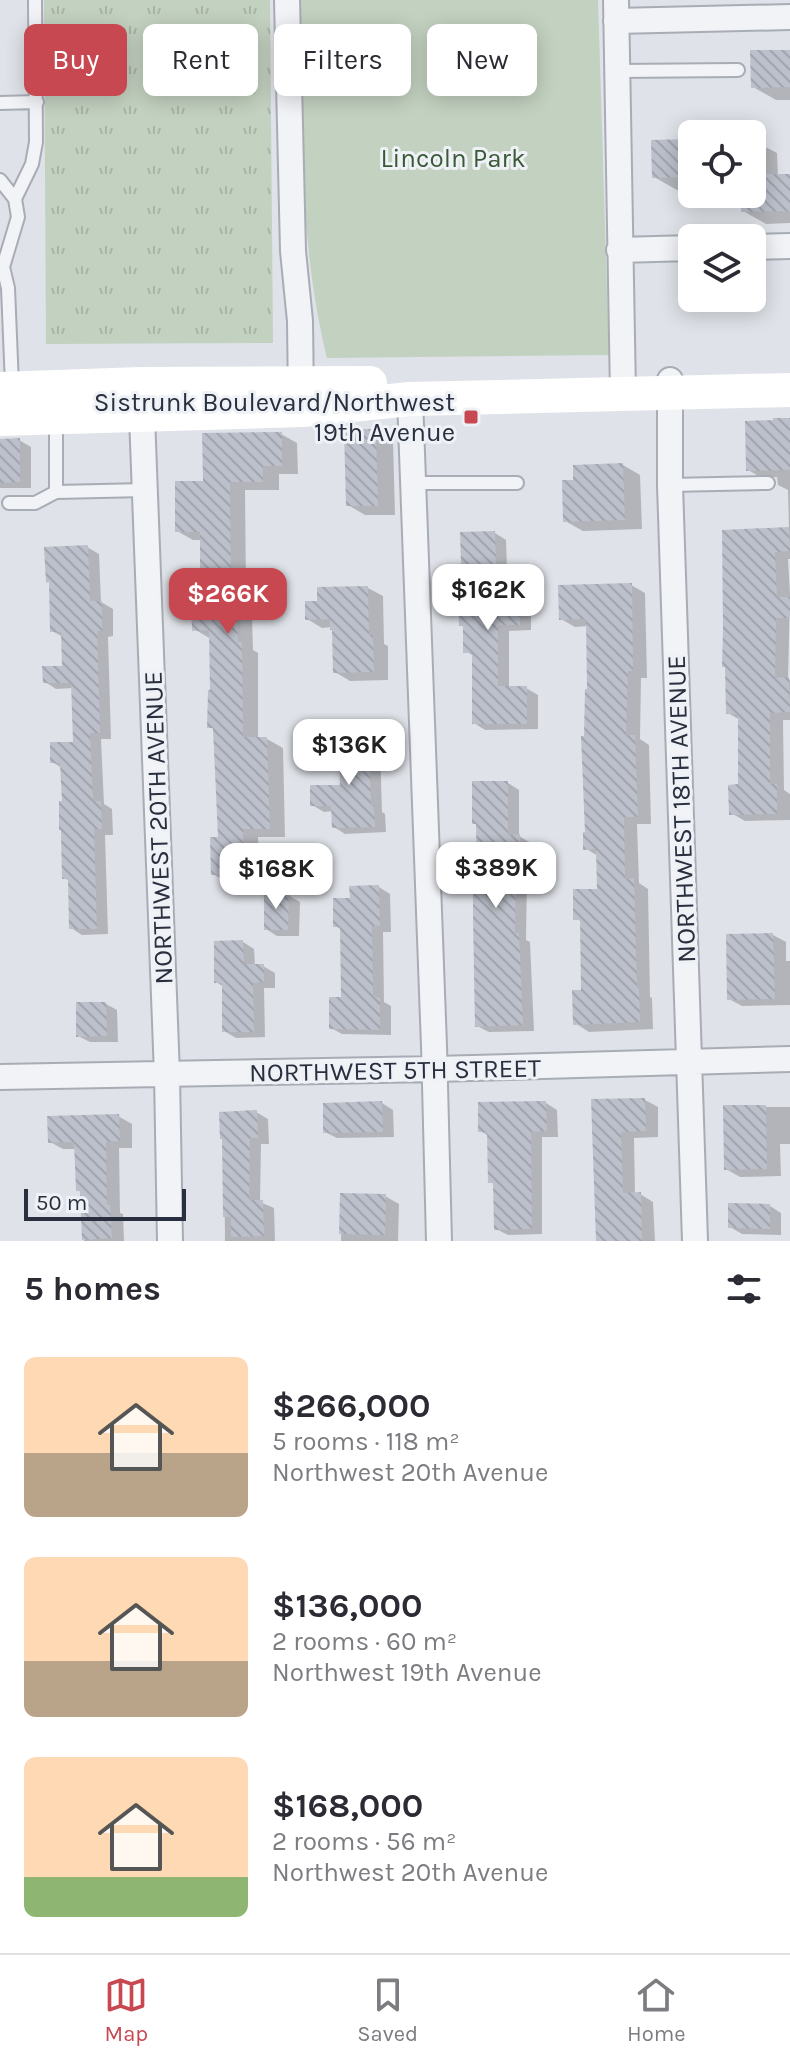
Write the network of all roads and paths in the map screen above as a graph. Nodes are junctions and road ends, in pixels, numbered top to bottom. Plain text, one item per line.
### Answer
1 (35, 0) edge
2 (287, 0) edge
3 (616, 10) edge
4 (790, 17) edge
5 (738, 70) dead end
6 (617, 71) junction
7 (37, 102) junction
8 (0, 103) edge
9 (0, 180) edge
10 (15, 199) junction
11 (790, 246) edge
12 (766, 247) edge
13 (678, 248) edge
14 (619, 250) junction
15 (2, 267) edge
16 (790, 374) edge
17 (670, 385) junction
18 (623, 386) junction
19 (790, 390) edge
20 (301, 397) junction
21 (4, 399) edge
22 (410, 399) junction
23 (56, 402) junction
24 (142, 416) junction
25 (413, 483) junction
26 (517, 483) dead end
27 (768, 483) dead end
28 (670, 485) junction
29 (145, 490) junction
30 (56, 492) junction
31 (9, 503) dead end
32 (790, 1059) edge
33 (690, 1062) junction
34 (435, 1069) junction
35 (167, 1075) junction
36 (0, 1077) edge
37 (170, 1241) edge
38 (439, 1241) edge
39 (695, 1241) edge

1 - 7 lane
2 - 20 street
3 - 4 street
3 - 6 street
5 - 6 lane
6 - 14 street
7 - 8 lane
7 - 10 lane
9 - 10 lane
10 - 15 lane
11 - 12 street
13 - 14 street
14 - 18 street
15 - 21 lane
16 - 17 street
17 - 18 street
17 - 19 street
17 - 28 street, NORTHWEST 18TH AVENUE
18 - 20 street
18 - 22 street
20 - 22 street
20 - 23 street
20 - 24 street
21 - 23 street
22 - 25 street
23 - 24 street
23 - 30 lane
24 - 29 street, NORTHWEST 20TH AVENUE
25 - 26 lane
25 - 34 street
27 - 28 lane
28 - 33 street, NORTHWEST 18TH AVENUE
29 - 30 lane
29 - 35 street, NORTHWEST 20TH AVENUE
30 - 31 lane
32 - 33 street, NORTHWEST 5TH STREET
33 - 34 street, NORTHWEST 5TH STREET
33 - 39 street, NORTHWEST 18TH AVENUE
34 - 35 street, NORTHWEST 5TH STREET
34 - 38 street
35 - 36 street, NORTHWEST 5TH STREET
35 - 37 street, NORTHWEST 20TH AVENUE

